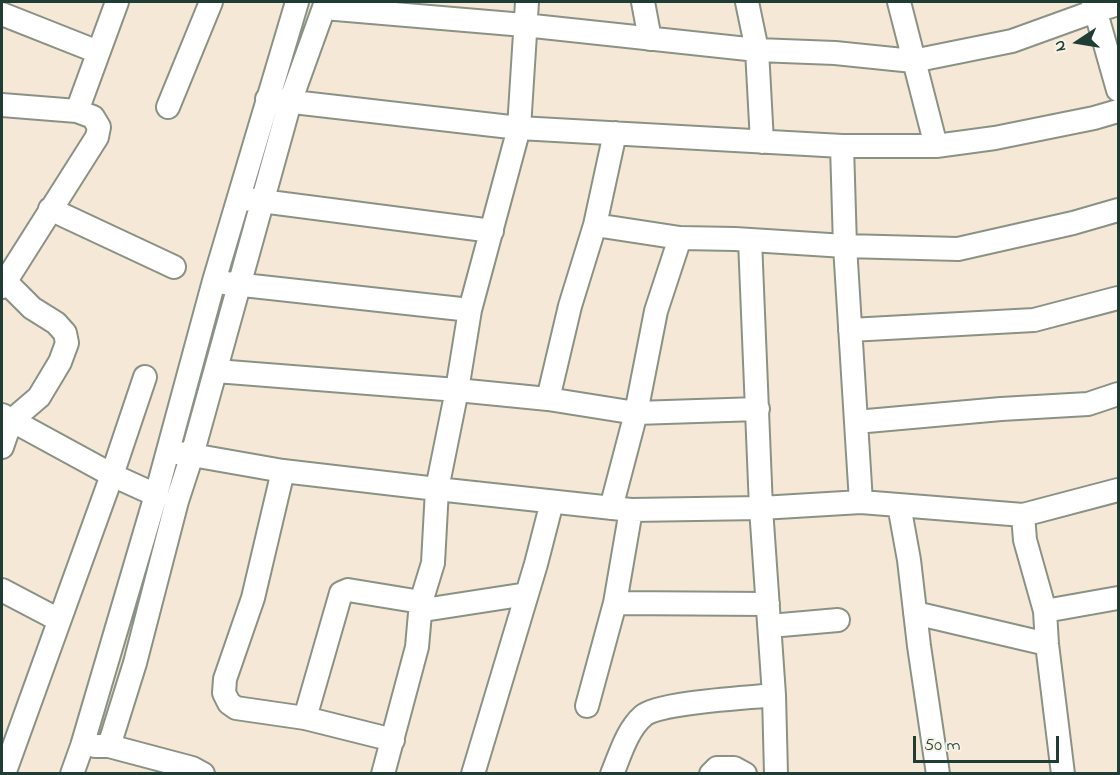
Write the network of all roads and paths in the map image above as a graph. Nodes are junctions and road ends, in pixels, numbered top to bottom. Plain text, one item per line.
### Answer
1 (117, 2) edge
2 (211, 2) edge
3 (297, 2) edge
4 (527, 2) edge
5 (643, 2) edge
6 (747, 2) edge
7 (899, 2) edge
8 (1119, 4) edge
9 (325, 5) edge
10 (1094, 6) edge
11 (2, 14) edge
12 (524, 25) junction
13 (650, 39) junction
14 (757, 50) junction
15 (98, 52) junction
16 (913, 61) junction
17 (1119, 90) edge
18 (267, 99) junction
19 (290, 102) junction
20 (2, 105) edge
21 (168, 108) dead end
22 (77, 111) junction
23 (1119, 111) edge
24 (519, 128) junction
25 (615, 133) junction
26 (762, 142) junction
27 (842, 146) junction
28 (936, 146) junction
29 (250, 200) junction
30 (50, 210) junction
31 (1119, 210) edge
32 (595, 225) junction
33 (492, 231) junction
34 (680, 238) junction
35 (750, 240) junction
36 (845, 246) junction
37 (174, 267) dead end
38 (214, 281) junction
39 (3, 284) edge
40 (239, 286) junction
41 (1119, 298) edge
42 (470, 310) junction
43 (850, 330) junction
44 (216, 371) junction
45 (145, 377) dead end
46 (457, 390) junction
47 (1119, 394) edge
48 (548, 399) junction
49 (758, 410) junction
50 (636, 413) junction
51 (6, 418) edge
52 (856, 422) junction
53 (2, 447) edge
54 (168, 452) junction
55 (192, 455) junction
56 (283, 471) junction
57 (117, 478) junction
58 (437, 489) junction
59 (1119, 490) edge
60 (150, 492) junction
61 (552, 502) junction
62 (861, 502) junction
63 (899, 505) junction
64 (761, 508) junction
65 (621, 509) junction
66 (1023, 515) junction
67 (2, 591) edge
68 (527, 594) junction
69 (1119, 598) edge
70 (421, 602) junction
71 (615, 603) junction
72 (1045, 611) junction
73 (915, 613) junction
74 (769, 615) junction
75 (59, 620) junction
76 (838, 620) dead end
77 (1047, 644) junction
78 (774, 695) junction
79 (587, 706) dead end
80 (305, 718) junction
81 (393, 740) junction
82 (82, 746) junction
83 (109, 746) junction
84 (137, 764) edge
85 (4, 774) edge
86 (72, 774) edge
87 (203, 774) edge
88 (383, 774) edge
89 (473, 774) edge
90 (612, 774) edge
91 (711, 774) edge
92 (745, 774) edge
93 (776, 774) edge
94 (938, 774) edge
95 (1063, 774) edge

1 - 15 street
2 - 21 street
3 - 18 street
4 - 12 street
5 - 13 street
6 - 14 street
7 - 16 street
8 - 10 street
9 - 12 street
9 - 19 street
10 - 16 street
10 - 17 street
11 - 15 street
12 - 13 street
12 - 24 street
13 - 14 street
14 - 16 street
14 - 26 street
15 - 22 street
16 - 28 street
18 - 19 street
18 - 29 street
19 - 24 street
19 - 29 street
20 - 22 street
22 - 30 street
23 - 28 street
24 - 25 street
24 - 33 street
25 - 26 street
25 - 32 street
26 - 27 street
27 - 28 street
27 - 36 street
29 - 33 street
29 - 38 street
29 - 40 street
30 - 37 street
30 - 39 street
31 - 36 street
32 - 34 street
32 - 48 street
33 - 42 street
34 - 35 street
34 - 50 street
35 - 36 street
35 - 49 street
36 - 43 street
38 - 40 street
38 - 54 street
39 - 51 street
40 - 42 street
40 - 44 street
41 - 43 street
42 - 46 street
43 - 52 street
44 - 46 street
44 - 55 street
45 - 57 street
46 - 48 street
46 - 58 street
47 - 52 street
48 - 50 street
49 - 50 street
49 - 64 street
50 - 65 street
51 - 53 street
51 - 57 street
52 - 62 street
54 - 55 street
54 - 60 street
55 - 56 street
55 - 83 street
56 - 58 street
56 - 80 street
57 - 60 street
57 - 75 street
58 - 61 street
58 - 70 street
59 - 66 street
60 - 82 street
61 - 65 street
61 - 68 street
62 - 63 street
62 - 64 street
63 - 66 street
63 - 73 street
64 - 65 street
64 - 74 street
65 - 71 street
66 - 72 street
67 - 75 street
68 - 70 street
68 - 89 street
69 - 72 street
70 - 80 street
70 - 81 street
71 - 74 street
71 - 79 street
72 - 77 street
73 - 77 street
73 - 94 street
74 - 76 street
74 - 78 street
75 - 85 street
77 - 95 street
78 - 90 street
78 - 93 street
80 - 81 street
81 - 88 street
82 - 83 street
82 - 86 street
83 - 84 street
84 - 87 street
91 - 92 street

